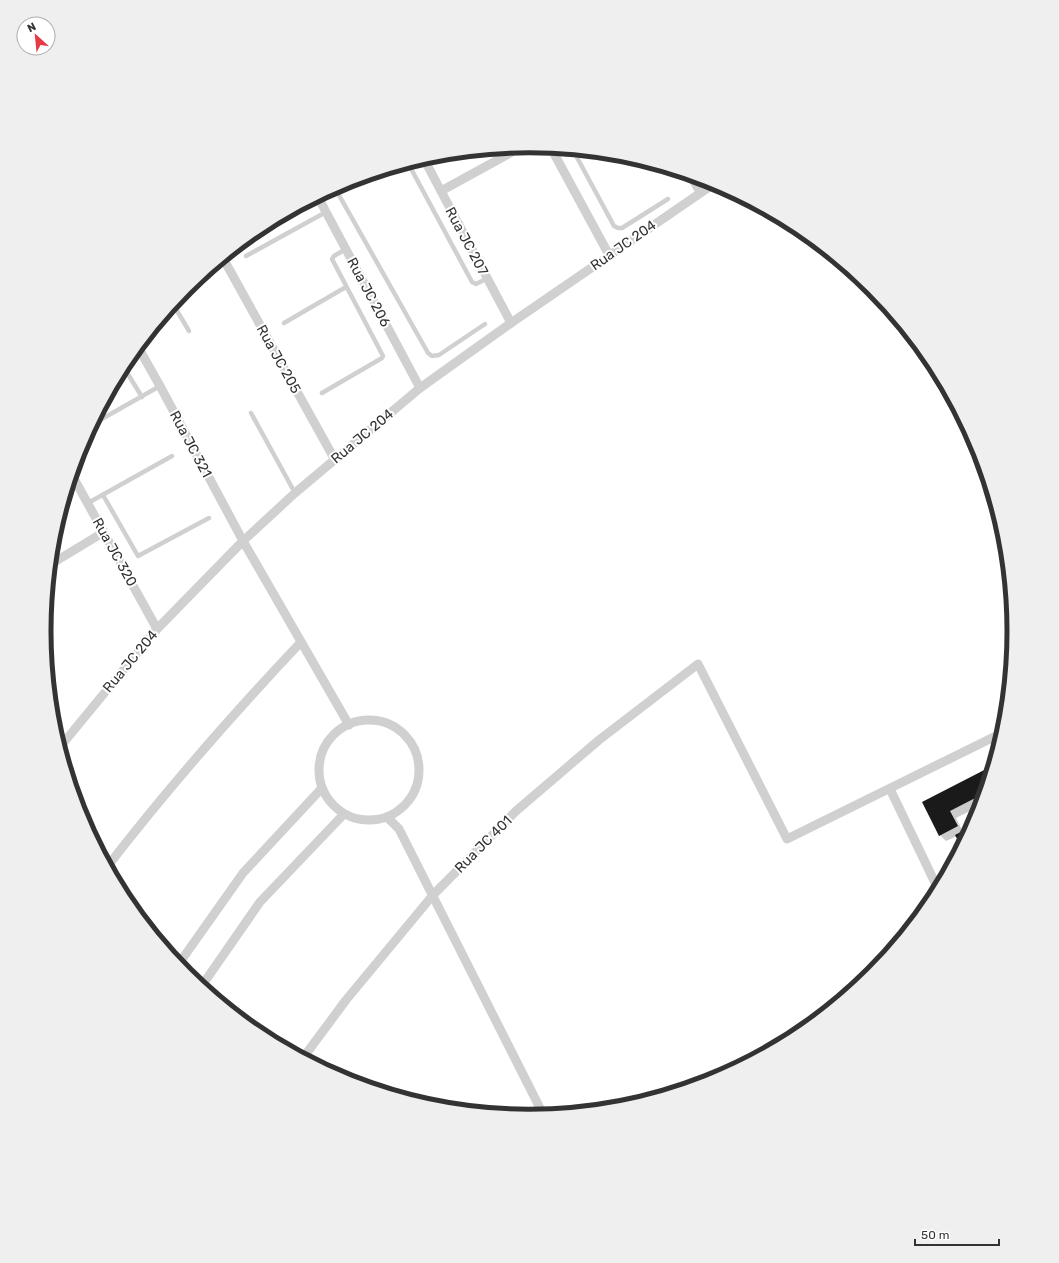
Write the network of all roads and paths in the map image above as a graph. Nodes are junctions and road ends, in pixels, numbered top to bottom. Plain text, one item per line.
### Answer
1 (509, 154) edge
2 (554, 154) edge
3 (576, 155) edge
4 (427, 164) edge
5 (410, 168) edge
6 (695, 182) edge
7 (708, 187) edge
8 (441, 191) junction
9 (700, 192) junction
10 (338, 193) edge
11 (668, 199) dead end
12 (320, 201) edge
13 (326, 212) junction
14 (346, 250) junction
15 (609, 255) junction
16 (246, 256) dead end
17 (226, 262) edge
18 (488, 278) junction
19 (346, 287) junction
20 (176, 309) edge
21 (284, 322) dead end
22 (512, 323) junction
23 (485, 324) dead end
24 (188, 331) dead end
25 (141, 353) edge
26 (127, 373) edge
27 (160, 386) junction
28 (420, 388) junction
29 (322, 393) dead end
30 (142, 396) junction
31 (251, 413) dead end
32 (100, 420) edge
33 (172, 456) dead end
34 (335, 460) junction
35 (74, 484) edge
36 (295, 493) junction
37 (103, 495) junction
38 (88, 503) junction
39 (209, 518) dead end
40 (104, 532) junction
41 (243, 541) junction
42 (56, 561) edge
43 (157, 628) junction
44 (301, 642) junction
45 (348, 725) junction
46 (996, 736) edge
47 (64, 742) edge
48 (322, 788) junction
49 (890, 789) junction
50 (344, 814) junction
51 (387, 817) junction
52 (110, 862) edge
53 (936, 884) edge
54 (433, 895) junction
55 (182, 960) edge
56 (204, 982) edge
57 (306, 1054) edge
58 (541, 1110) edge

1 - 8 street
2 - 15 street
3 - 11 lane
4 - 8 street, Rua JC 207
5 - 18 lane
6 - 9 street
7 - 9 street, Rua JC 204
8 - 18 street, Rua JC 207
9 - 15 street, Rua JC 204
10 - 23 lane
12 - 13 street, Rua JC 206
13 - 14 street, Rua JC 206
13 - 16 lane
14 - 19 lane
14 - 28 street, Rua JC 206
15 - 22 street, Rua JC 204
17 - 34 street, Rua JC 205
18 - 22 street, Rua JC 207
19 - 21 lane
19 - 29 lane
20 - 24 lane
22 - 28 street, Rua JC 204
25 - 27 street, Rua JC 321
26 - 30 lane
27 - 30 lane
27 - 41 street, Rua JC 321
28 - 34 street, Rua JC 204
30 - 32 lane
31 - 36 lane
33 - 37 lane
34 - 36 street, Rua JC 204
35 - 38 street, Rua JC 320
36 - 41 street, Rua JC 204
37 - 38 lane
37 - 39 lane
38 - 40 street, Rua JC 320
40 - 42 street
40 - 43 street, Rua JC 320
41 - 43 street, Rua JC 204
41 - 44 street, Rua JC 321
43 - 47 street, Rua JC 204
44 - 45 street, Rua JC 321
44 - 52 street
45 - 48 street
45 - 51 street
46 - 49 street
48 - 50 street
48 - 55 street
49 - 53 street
49 - 54 street, Rua JC 401
50 - 51 street
50 - 56 street
51 - 54 street
54 - 57 street, Rua JC 401
54 - 58 street

